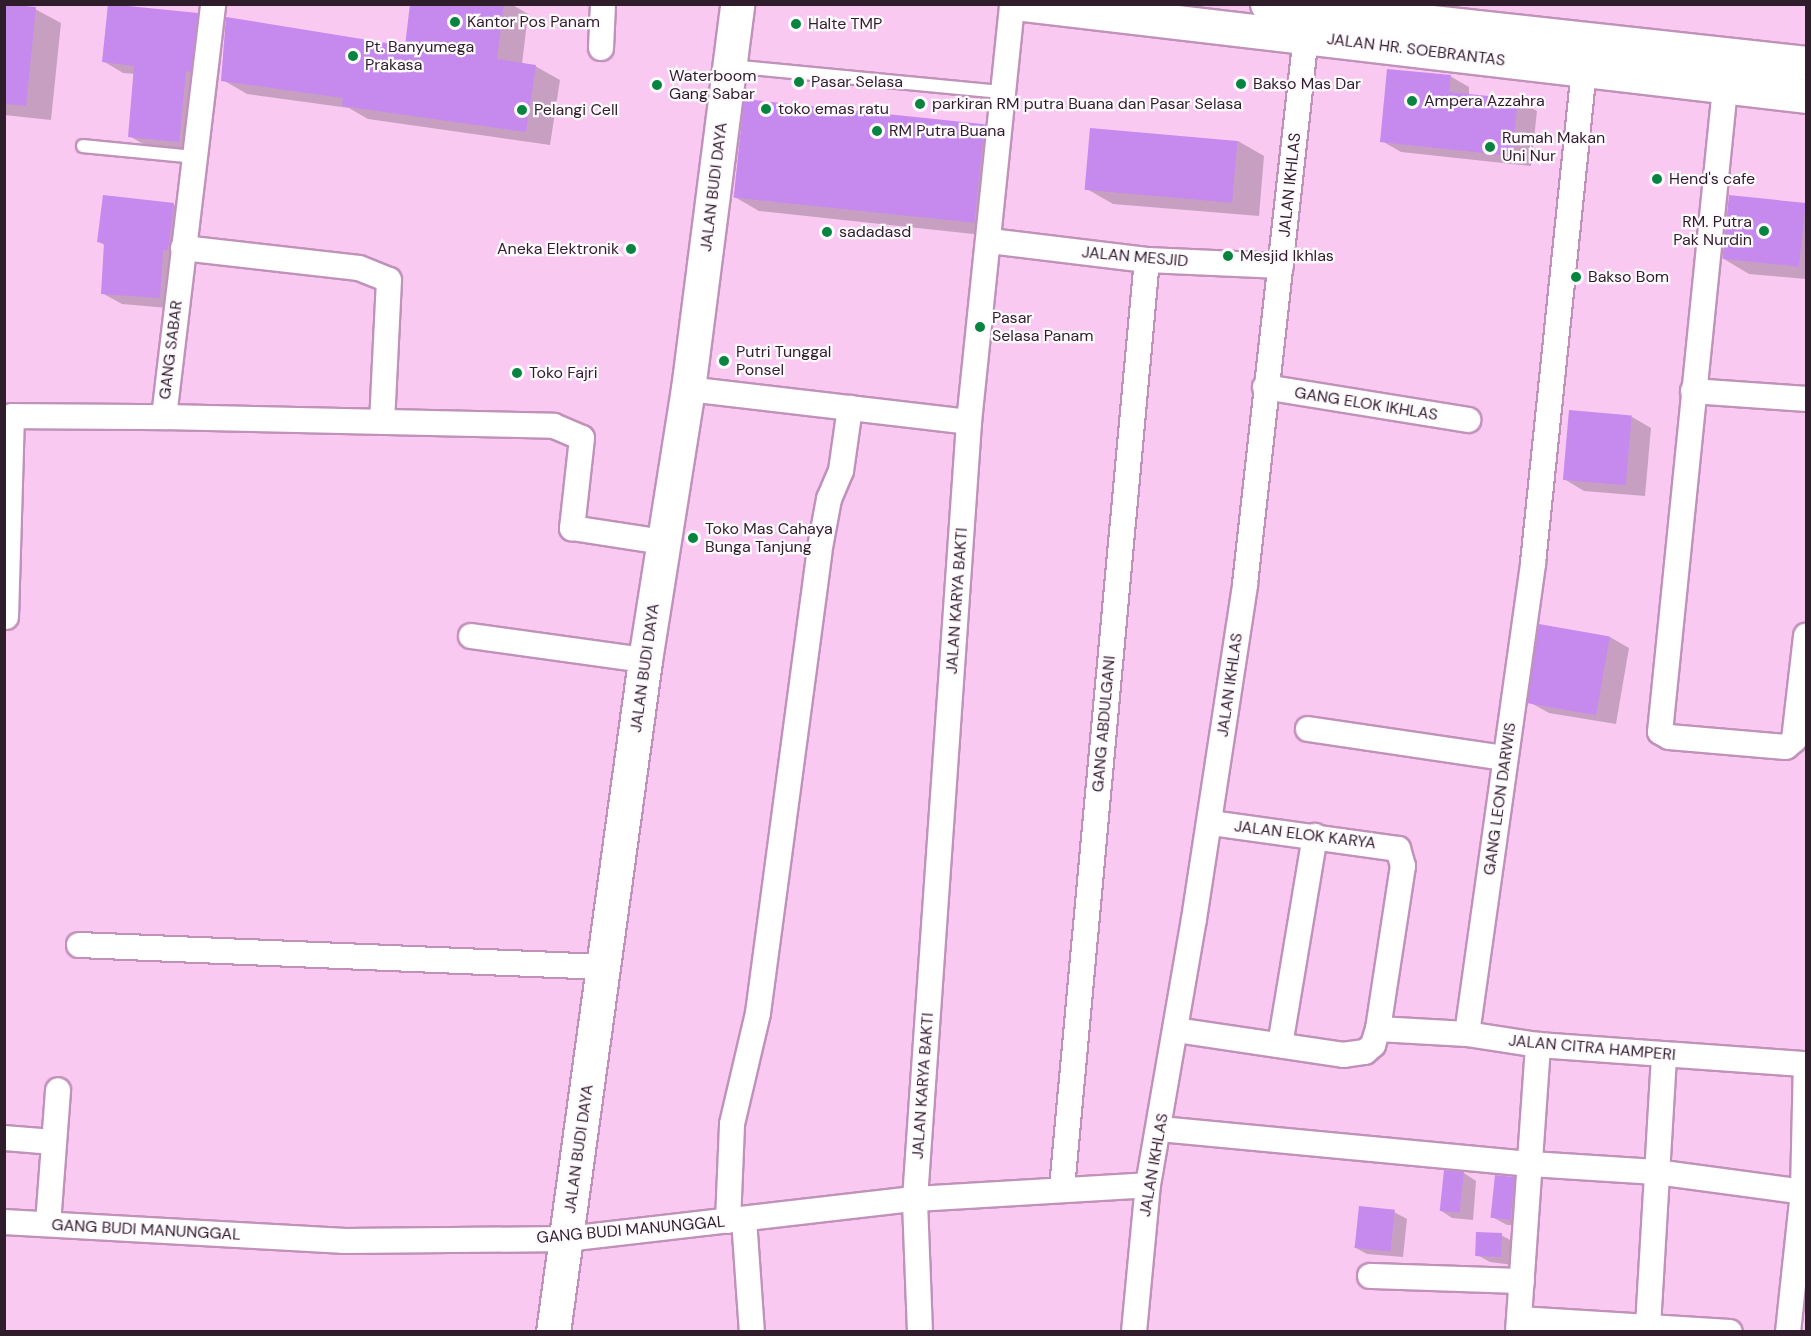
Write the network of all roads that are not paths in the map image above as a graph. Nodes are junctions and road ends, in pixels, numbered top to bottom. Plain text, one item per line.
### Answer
1 (213, 4) edge
2 (603, 4) edge
3 (737, 4) edge
4 (1012, 4) edge
5 (1024, 4) edge
6 (1267, 4) edge
7 (1302, 16) edge
8 (601, 48) dead end
9 (1531, 49) junction
10 (1806, 63) edge
11 (730, 65) junction
12 (1584, 72) junction
13 (1725, 88) junction
14 (1004, 92) junction
15 (1806, 96) edge
16 (83, 146) dead end
17 (195, 157) junction
18 (990, 242) junction
19 (183, 248) junction
20 (1146, 260) junction
21 (1281, 266) junction
22 (1264, 387) junction
23 (688, 389) junction
24 (1693, 391) junction
25 (1806, 399) edge
26 (850, 408) junction
27 (8, 416) edge
28 (164, 417) junction
29 (1468, 420) dead end
30 (382, 422) junction
31 (969, 422) junction
32 (664, 542) junction
33 (6, 617) edge
34 (471, 636) dead end
35 (1806, 636) edge
36 (645, 660) junction
37 (1308, 729) dead end
38 (1505, 758) junction
39 (1210, 823) junction
40 (1315, 836) junction
41 (79, 945) dead end
42 (604, 967) junction
43 (1378, 1029) junction
44 (1176, 1030) junction
45 (1467, 1034) junction
46 (1280, 1045) junction
47 (1538, 1045) junction
48 (1664, 1054) junction
49 (1806, 1064) edge
50 (58, 1090) dead end
51 (1160, 1129) junction
52 (4, 1138) edge
53 (54, 1142) junction
54 (1805, 1159) edge
55 (1531, 1164) junction
56 (1656, 1172) junction
57 (1148, 1185) junction
58 (1062, 1188) junction
59 (1803, 1192) junction
60 (915, 1199) junction
61 (736, 1220) junction
62 (4, 1222) edge
63 (48, 1224) junction
64 (567, 1239) junction
65 (1801, 1265) edge
66 (1370, 1276) dead end
67 (1522, 1281) junction
68 (1519, 1325) edge
69 (1648, 1326) junction
70 (553, 1332) edge
71 (752, 1332) edge
72 (920, 1332) edge
73 (1134, 1332) edge
74 (1730, 1332) edge
75 (1788, 1332) edge

1 - 17 street, GANG SABAR
2 - 8 street
3 - 11 street, JALAN BUDI DAYA
4 - 14 street, JALAN KARYA BAKTI
5 - 7 street, JALAN HR. SOEBRANTAS
6 - 7 street, JALAN HR. SOEBRANTAS
7 - 9 street, JALAN HR. SOEBRANTAS
7 - 21 street, JALAN IKHLAS
9 - 10 street, JALAN HR. SOEBRANTAS
9 - 12 street, JALAN HR. SOEBRANTAS
11 - 14 lane
11 - 23 street, JALAN BUDI DAYA
12 - 13 street, JALAN HR. SOEBRANTAS
12 - 38 street, GANG LEON DARWIS
13 - 15 street, JALAN HR. SOEBRANTAS
13 - 24 street
14 - 18 street, JALAN KARYA BAKTI
16 - 17 lane
17 - 19 street, GANG SABAR
18 - 20 street, JALAN MESJID
18 - 31 street, JALAN KARYA BAKTI
19 - 28 street, GANG SABAR
19 - 30 street
20 - 21 street, JALAN MESJID
20 - 58 street, GANG ABDULGANI
21 - 22 street, JALAN IKHLAS
22 - 29 street, GANG ELOK IKHLAS
22 - 39 street, JALAN IKHLAS
23 - 26 street
23 - 32 street, JALAN BUDI DAYA
24 - 25 street
24 - 35 street
26 - 31 street
26 - 61 street
27 - 28 street, GANG SABAR
27 - 33 street, GANG SABAR
28 - 30 street
30 - 32 street
31 - 60 street, JALAN KARYA BAKTI
32 - 36 street, JALAN BUDI DAYA
34 - 36 street
36 - 42 street, JALAN BUDI DAYA
37 - 38 street
38 - 45 street, GANG LEON DARWIS
39 - 40 street, JALAN ELOK KARYA
39 - 44 street, JALAN IKHLAS
40 - 43 street, JALAN ELOK KARYA
40 - 46 street
41 - 42 street
42 - 64 street, JALAN BUDI DAYA
43 - 45 street, JALAN CITRA HAMPERI
43 - 46 street
44 - 46 street
44 - 51 street, JALAN IKHLAS
45 - 47 street, JALAN CITRA HAMPERI
47 - 48 street, JALAN CITRA HAMPERI
47 - 55 street
48 - 49 street, JALAN CITRA HAMPERI
48 - 56 street
49 - 54 street
50 - 53 street
51 - 55 street
51 - 57 street, JALAN IKHLAS
52 - 53 street
53 - 63 street
54 - 59 street
55 - 56 street
55 - 67 street
56 - 59 street
56 - 69 street
57 - 58 street, GANG BUDI MANUNGGAL
57 - 73 street, JALAN IKHLAS
58 - 60 street, GANG BUDI MANUNGGAL
59 - 65 street
60 - 61 street, GANG BUDI MANUNGGAL
60 - 72 street, JALAN KARYA BAKTI
61 - 64 street, GANG BUDI MANUNGGAL
61 - 71 street
62 - 63 street, GANG BUDI MANUNGGAL
63 - 64 street, GANG BUDI MANUNGGAL
64 - 70 street, JALAN BUDI DAYA
65 - 75 street
66 - 67 street
67 - 68 street
68 - 69 street
69 - 74 street

